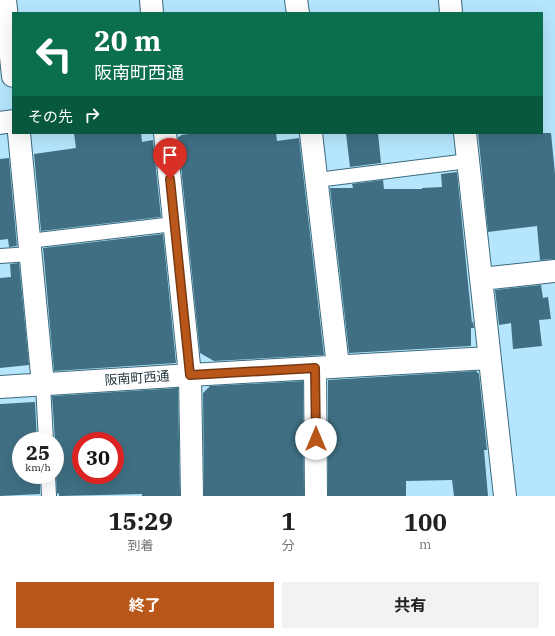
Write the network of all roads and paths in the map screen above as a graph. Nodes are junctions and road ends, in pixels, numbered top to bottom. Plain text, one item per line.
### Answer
1 (5, 0) edge
2 (151, 0) edge
3 (296, 0) edge
4 (450, 0) edge
5 (152, 12) edge
6 (298, 12) edge
7 (451, 12) edge
8 (12, 66) edge
9 (12, 121) edge
10 (0, 123) edge
11 (19, 134) edge
12 (165, 134) edge
13 (311, 134) edge
14 (465, 134) edge
15 (468, 161) junction
16 (317, 180) junction
17 (174, 224) junction
18 (30, 248) junction
19 (0, 256) edge
20 (555, 271) edge
21 (482, 279) junction
22 (489, 358) junction
23 (338, 366) junction
24 (315, 368) junction
25 (190, 375) junction
26 (43, 385) junction
27 (0, 387) edge
28 (46, 432) edge
29 (48, 484) edge
30 (48, 496) edge
31 (192, 496) edge
32 (316, 496) edge
33 (505, 496) edge

1 - 8 street
2 - 5 street
3 - 6 street
4 - 7 street
9 - 10 street
11 - 18 street
12 - 17 street
13 - 16 street
14 - 15 street
15 - 16 lane
15 - 21 street
16 - 23 street
17 - 18 lane
17 - 25 street
18 - 19 lane
18 - 26 street
20 - 21 street
21 - 22 street
22 - 23 street, 阪南町西通
22 - 33 street
23 - 24 street, 阪南町西通
24 - 25 street, 阪南町西通
24 - 32 street
25 - 26 street, 阪南町西通
25 - 31 street
26 - 27 street, 阪南町西通
26 - 28 lane
29 - 30 lane

